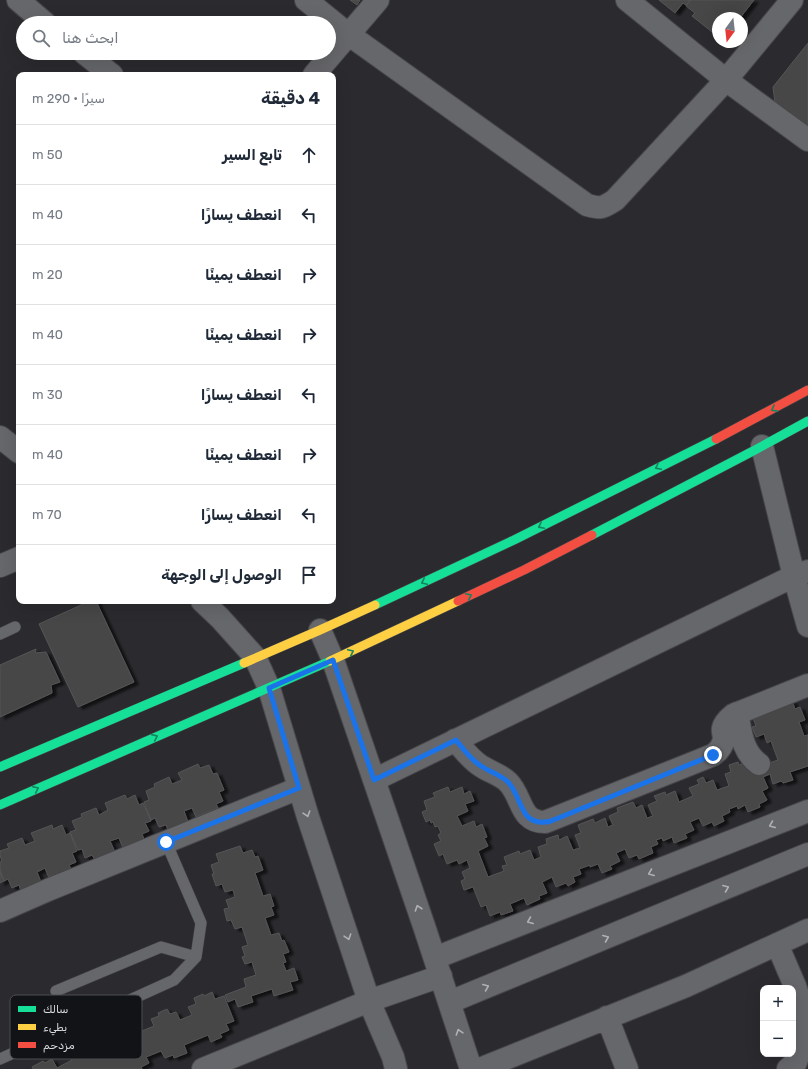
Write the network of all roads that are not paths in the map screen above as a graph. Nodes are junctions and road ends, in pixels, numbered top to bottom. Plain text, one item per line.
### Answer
1 (18, 0) edge
2 (306, 0) edge
3 (378, 0) edge
4 (627, 0) edge
5 (792, 0) edge
6 (37, 16) edge
7 (326, 16) edge
8 (336, 24) edge
9 (348, 34) junction
10 (336, 48) edge
11 (93, 60) edge
12 (326, 60) edge
13 (108, 72) edge
14 (316, 72) edge
15 (726, 80) junction
16 (808, 140) edge
17 (808, 390) edge
18 (808, 421) edge
19 (762, 446) junction
20 (16, 559) edge
21 (0, 566) edge
22 (801, 574) edge
23 (804, 599) edge
24 (205, 604) edge
25 (808, 626) edge
26 (15, 627) dead end
27 (320, 630) junction
28 (0, 634) edge
29 (255, 658) junction
30 (333, 660) junction
31 (808, 685) edge
32 (269, 688) junction
33 (737, 713) junction
34 (456, 740) junction
35 (759, 764) dead end
36 (0, 767) edge
37 (374, 780) junction
38 (299, 788) junction
39 (0, 805) edge
40 (808, 811) edge
41 (166, 842) junction
42 (808, 854) edge
43 (0, 911) edge
44 (808, 930) edge
45 (777, 944) junction
46 (196, 957) junction
47 (438, 967) junction
48 (56, 992) dead end
49 (141, 995) edge
50 (369, 1001) junction
51 (450, 1002) junction
52 (607, 1017) junction
53 (10, 1054) edge
54 (0, 1059) edge
55 (203, 1069) edge
56 (396, 1069) edge
57 (471, 1069) edge
58 (480, 1069) edge
59 (627, 1069) edge
60 (788, 1069) edge

1 - 6 street
2 - 7 street
3 - 9 street
4 - 15 street
5 - 15 street
8 - 9 street
9 - 10 street
9 - 15 street
11 - 13 street
12 - 14 street
15 - 16 street
17 -> 27 main road
18 - 19 main road
19 - 22 street
30 -> 19 main road
20 - 21 street
22 - 23 street
22 - 34 street
23 - 25 street
24 - 29 street
26 - 28 lane
27 - 29 main road
27 - 30 street
29 - 32 street
29 - 36 main road
30 - 32 main road
30 - 37 street
31 - 33 street
32 - 38 street
39 -> 32 main road
33 - 34 street
33 - 35 street
34 - 37 street
47 -> 37 street
38 - 41 street
38 -> 50 street
40 -> 47 street
41 - 43 street
41 - 46 lane
51 -> 42 street
44 - 45 street
45 - 52 street
45 - 60 street
46 - 48 lane
46 - 49 lane
47 - 50 street
47 - 51 street
50 - 55 street
50 - 56 street
57 -> 51 street
52 - 58 street
52 - 59 street
53 - 54 lane

